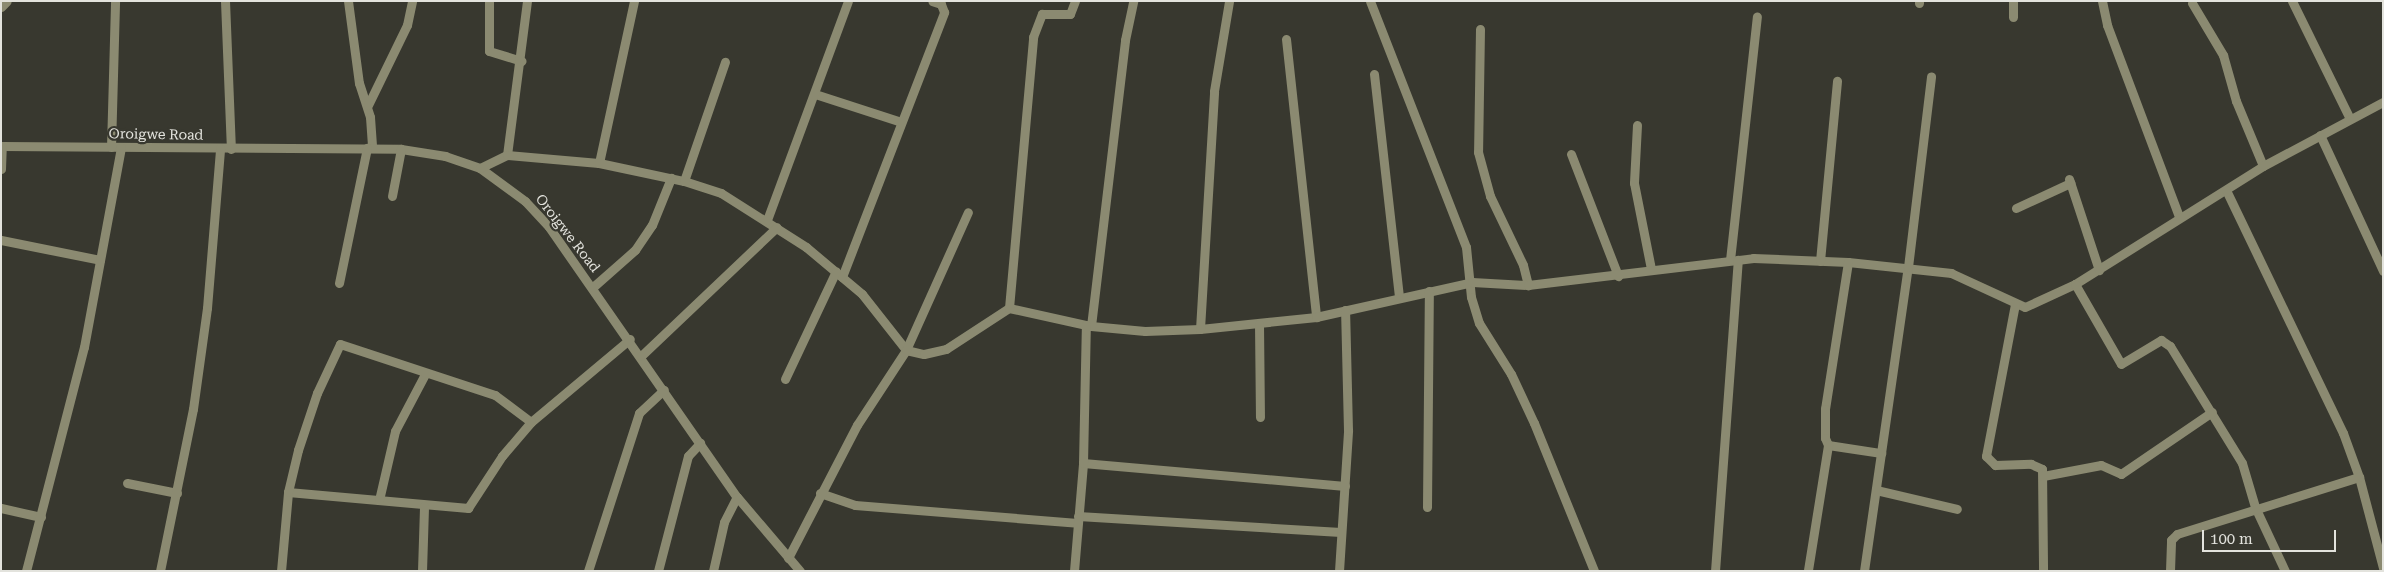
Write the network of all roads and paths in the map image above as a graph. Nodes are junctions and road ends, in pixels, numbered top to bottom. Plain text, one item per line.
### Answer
1 (7, 1) edge
2 (114, 1) edge
3 (225, 1) edge
4 (348, 1) edge
5 (412, 1) edge
6 (489, 1) edge
7 (528, 1) edge
8 (634, 1) edge
9 (848, 1) edge
10 (932, 1) edge
11 (1075, 1) edge
12 (1133, 1) edge
13 (1229, 1) edge
14 (1370, 1) edge
15 (2013, 1) edge
16 (2102, 1) edge
17 (2292, 1) edge
18 (2192, 3) dead end
19 (1, 7) edge
20 (1757, 16) dead end
21 (2013, 17) dead end
22 (1480, 29) dead end
23 (1286, 39) dead end
24 (521, 61) junction
25 (725, 62) dead end
26 (1374, 74) dead end
27 (1931, 76) dead end
28 (1837, 81) dead end
29 (815, 94) junction
30 (2383, 102) edge
31 (368, 105) junction
32 (2350, 119) junction
33 (901, 122) junction
34 (1638, 125) dead end
35 (2320, 135) junction
36 (2, 146) edge
37 (111, 147) junction
38 (121, 147) junction
39 (370, 148) junction
40 (220, 149) junction
41 (231, 149) junction
42 (402, 149) junction
43 (1571, 154) dead end
44 (507, 155) junction
45 (599, 163) junction
46 (2263, 166) junction
47 (480, 168) junction
48 (1, 169) edge
49 (671, 178) junction
50 (684, 181) junction
51 (2226, 190) junction
52 (392, 196) dead end
53 (2016, 208) dead end
54 (968, 212) dead end
55 (2179, 217) junction
56 (766, 220) junction
57 (777, 227) junction
58 (1, 240) edge
59 (100, 260) junction
60 (1734, 260) junction
61 (1820, 261) junction
62 (1848, 262) junction
63 (1908, 267) junction
64 (1651, 269) junction
65 (2099, 270) junction
66 (2383, 270) edge
67 (839, 274) junction
68 (1618, 276) junction
69 (1472, 282) junction
70 (339, 283) dead end
71 (2075, 284) junction
72 (1528, 285) junction
73 (593, 287) junction
74 (1429, 291) junction
75 (1399, 298) junction
76 (2015, 304) junction
77 (1009, 308) junction
78 (1345, 310) junction
79 (1316, 317) junction
80 (1259, 324) junction
81 (1089, 325) junction
82 (1200, 329) junction
83 (630, 339) junction
84 (906, 350) junction
85 (641, 356) junction
86 (425, 374) junction
87 (785, 379) dead end
88 (664, 390) junction
89 (2212, 412) junction
90 (1260, 417) dead end
91 (531, 422) junction
92 (700, 443) junction
93 (1828, 445) junction
94 (1881, 453) junction
95 (1083, 462) junction
96 (2043, 476) junction
97 (2359, 477) junction
98 (127, 483) dead end
99 (1345, 486) junction
100 (1876, 490) junction
101 (288, 492) junction
102 (177, 493) junction
103 (820, 493) junction
104 (737, 496) junction
105 (379, 500) junction
106 (424, 506) junction
107 (1427, 507) dead end
108 (2255, 507) junction
109 (1, 508) edge
110 (1957, 509) dead end
111 (41, 517) junction
112 (1078, 519) junction
113 (1341, 532) junction
114 (788, 558) junction
115 (2383, 568) edge
116 (1808, 570) edge
117 (26, 571) edge
118 (160, 571) edge
119 (281, 571) edge
120 (422, 571) edge
121 (588, 571) edge
122 (658, 571) edge
123 (713, 571) edge
124 (800, 571) edge
125 (1074, 571) edge
126 (1339, 571) edge
127 (1594, 571) edge
128 (1715, 571) edge
129 (1864, 571) edge
130 (2044, 571) edge
131 (2170, 571) edge
132 (2285, 571) edge

1 - 19 street
2 - 37 street
3 - 41 street
4 - 31 street
5 - 31 street
6 - 24 street
7 - 24 street
8 - 45 street
9 - 29 street
10 - 33 street
11 - 77 street
12 - 81 street
13 - 82 street
14 - 69 street
15 - 21 street
16 - 55 street
17 - 32 street
18 - 46 street
20 - 60 street
22 - 72 street
23 - 79 street
24 - 44 street
25 - 50 street
26 - 75 street
27 - 63 street
28 - 61 street
29 - 33 street
29 - 56 street
30 - 32 street
31 - 39 street
32 - 35 street
33 - 67 street
34 - 64 street
35 - 46 street
35 - 66 street
36 - 37 street, Oroigwe Road
36 - 48 street
37 - 38 street, Oroigwe Road
38 - 40 street, Oroigwe Road
38 - 59 street
39 - 41 street, Oroigwe Road
39 - 42 street, Oroigwe Road
39 - 70 street
40 - 41 street, Oroigwe Road
40 - 102 street
42 - 47 street, Oroigwe Road
42 - 52 street
43 - 68 street
44 - 45 street
44 - 47 street
45 - 49 street
46 - 51 street
47 - 73 street, Oroigwe Road
49 - 50 street
49 - 73 street
50 - 56 street
51 - 55 street
51 - 97 street
53 - 65 street
54 - 84 street
55 - 65 street
56 - 57 street
57 - 67 street
57 - 85 street
58 - 59 street
59 - 111 street
60 - 61 street
60 - 64 street
60 - 128 street
61 - 62 street
62 - 63 street
62 - 93 street
63 - 76 street
63 - 94 street
64 - 68 street
65 - 71 street
67 - 84 street
67 - 87 street
68 - 72 street
69 - 72 street
69 - 74 street
69 - 127 street
71 - 76 street
71 - 89 street
73 - 83 street, Oroigwe Road
74 - 75 street
74 - 107 street
75 - 78 street
76 - 96 street
77 - 81 street
77 - 84 street
78 - 79 street
78 - 99 street
79 - 80 street
80 - 82 street
80 - 90 street
81 - 82 street
81 - 95 street
83 - 85 street, Oroigwe Road
83 - 91 street
84 - 103 street
85 - 88 street, Oroigwe Road
86 - 91 street
86 - 101 street
86 - 105 street
88 - 92 street, Oroigwe Road
88 - 121 street
89 - 96 street
89 - 108 street
91 - 106 street
92 - 104 street, Oroigwe Road
92 - 122 street
93 - 94 street
93 - 116 street
94 - 100 street
95 - 99 street
95 - 112 street
96 - 130 street
97 - 108 street
97 - 115 street
98 - 102 street
99 - 113 street
100 - 110 street
100 - 129 street
101 - 105 street
101 - 119 street
102 - 118 street
103 - 112 street
103 - 114 street
104 - 114 street, Oroigwe Road
104 - 123 street
105 - 106 street
106 - 120 street
108 - 131 street
108 - 132 street
109 - 111 street
111 - 117 street
112 - 113 street
112 - 125 street
113 - 126 street
114 - 124 street, Oroigwe Road

